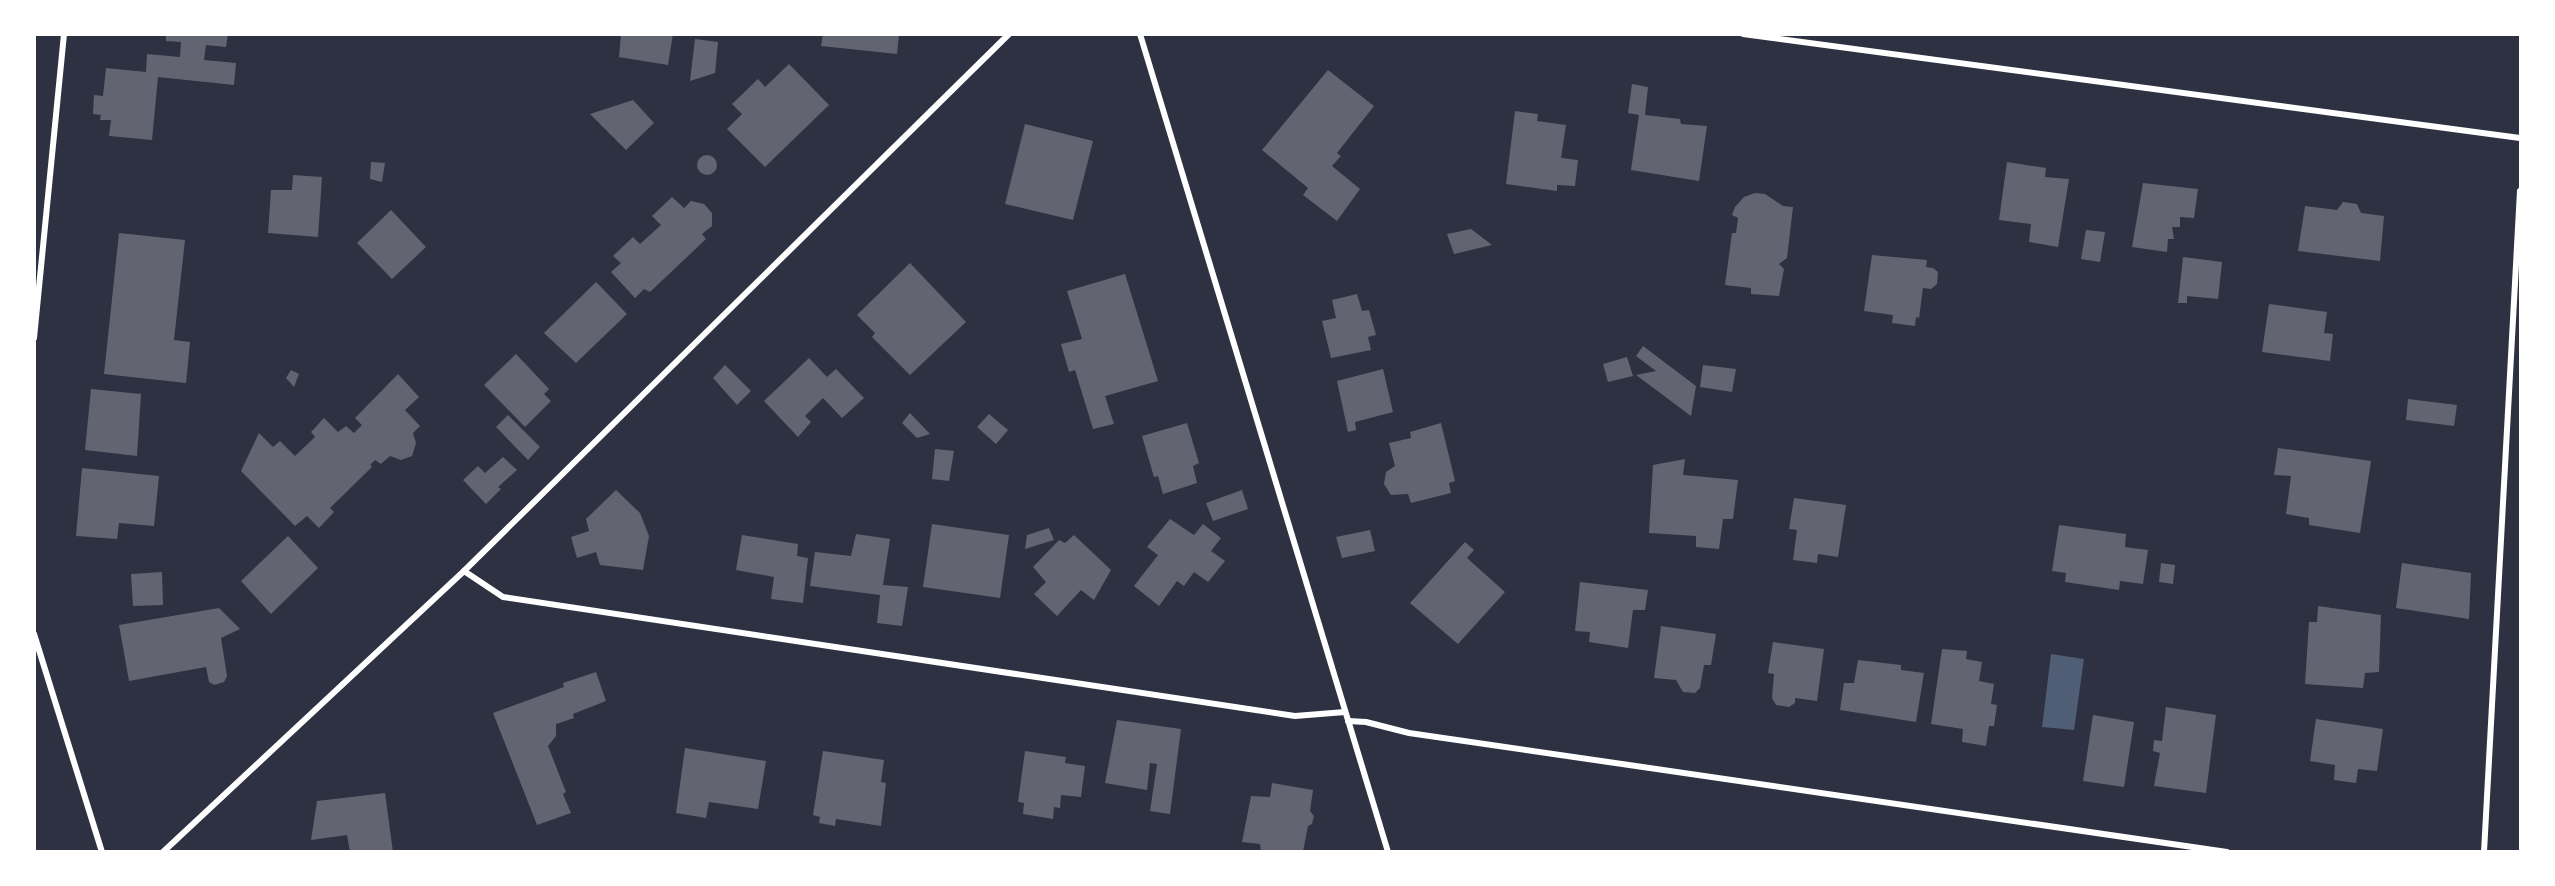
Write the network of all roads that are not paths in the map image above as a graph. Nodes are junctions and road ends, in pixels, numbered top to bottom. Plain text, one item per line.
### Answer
1 (64, 34) edge
2 (1009, 34) edge
3 (1140, 34) edge
4 (1743, 34) edge
5 (2520, 138) edge
6 (2520, 191) edge
7 (34, 338) edge
8 (464, 571) junction
9 (34, 634) edge
10 (1345, 712) junction
11 (1348, 721) junction
12 (102, 852) edge
13 (163, 852) edge
14 (1388, 852) edge
15 (2227, 852) edge
16 (2484, 852) edge

1 - 7 street
2 - 8 street
3 - 10 street
4 - 5 street
6 - 16 street
8 - 10 street
8 - 13 street
9 - 12 street
10 - 11 street
11 - 14 street
11 - 15 street

